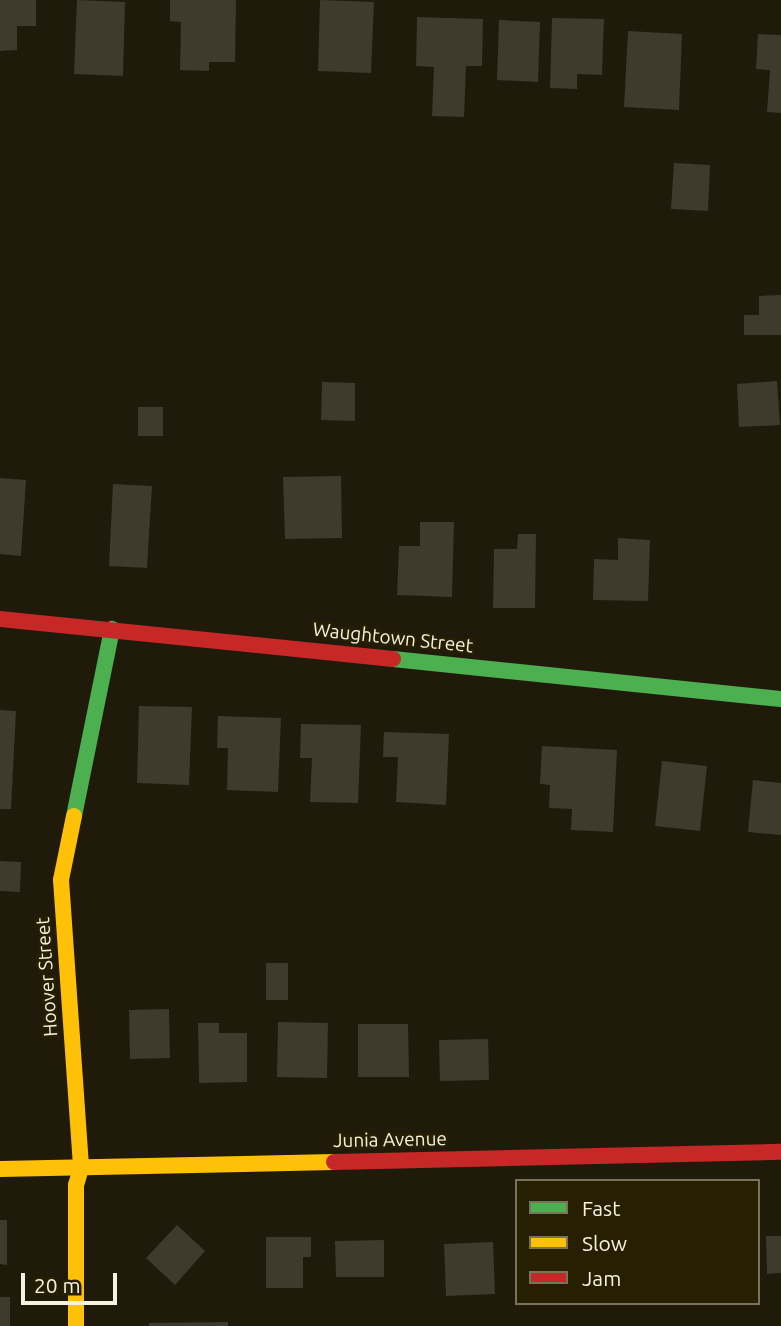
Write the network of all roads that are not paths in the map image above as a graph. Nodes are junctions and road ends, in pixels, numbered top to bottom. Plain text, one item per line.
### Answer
1 (0, 620) edge
2 (113, 629) junction
3 (781, 699) edge
4 (781, 1152) edge
5 (81, 1168) junction
6 (0, 1169) edge
7 (76, 1326) edge

1 - 2 street, Waughtown Street
2 - 3 street, Waughtown Street
2 - 5 street, Hoover Street
4 - 5 street, Junia Avenue
5 - 6 street, Junia Avenue
5 - 7 street, Hoover Street

